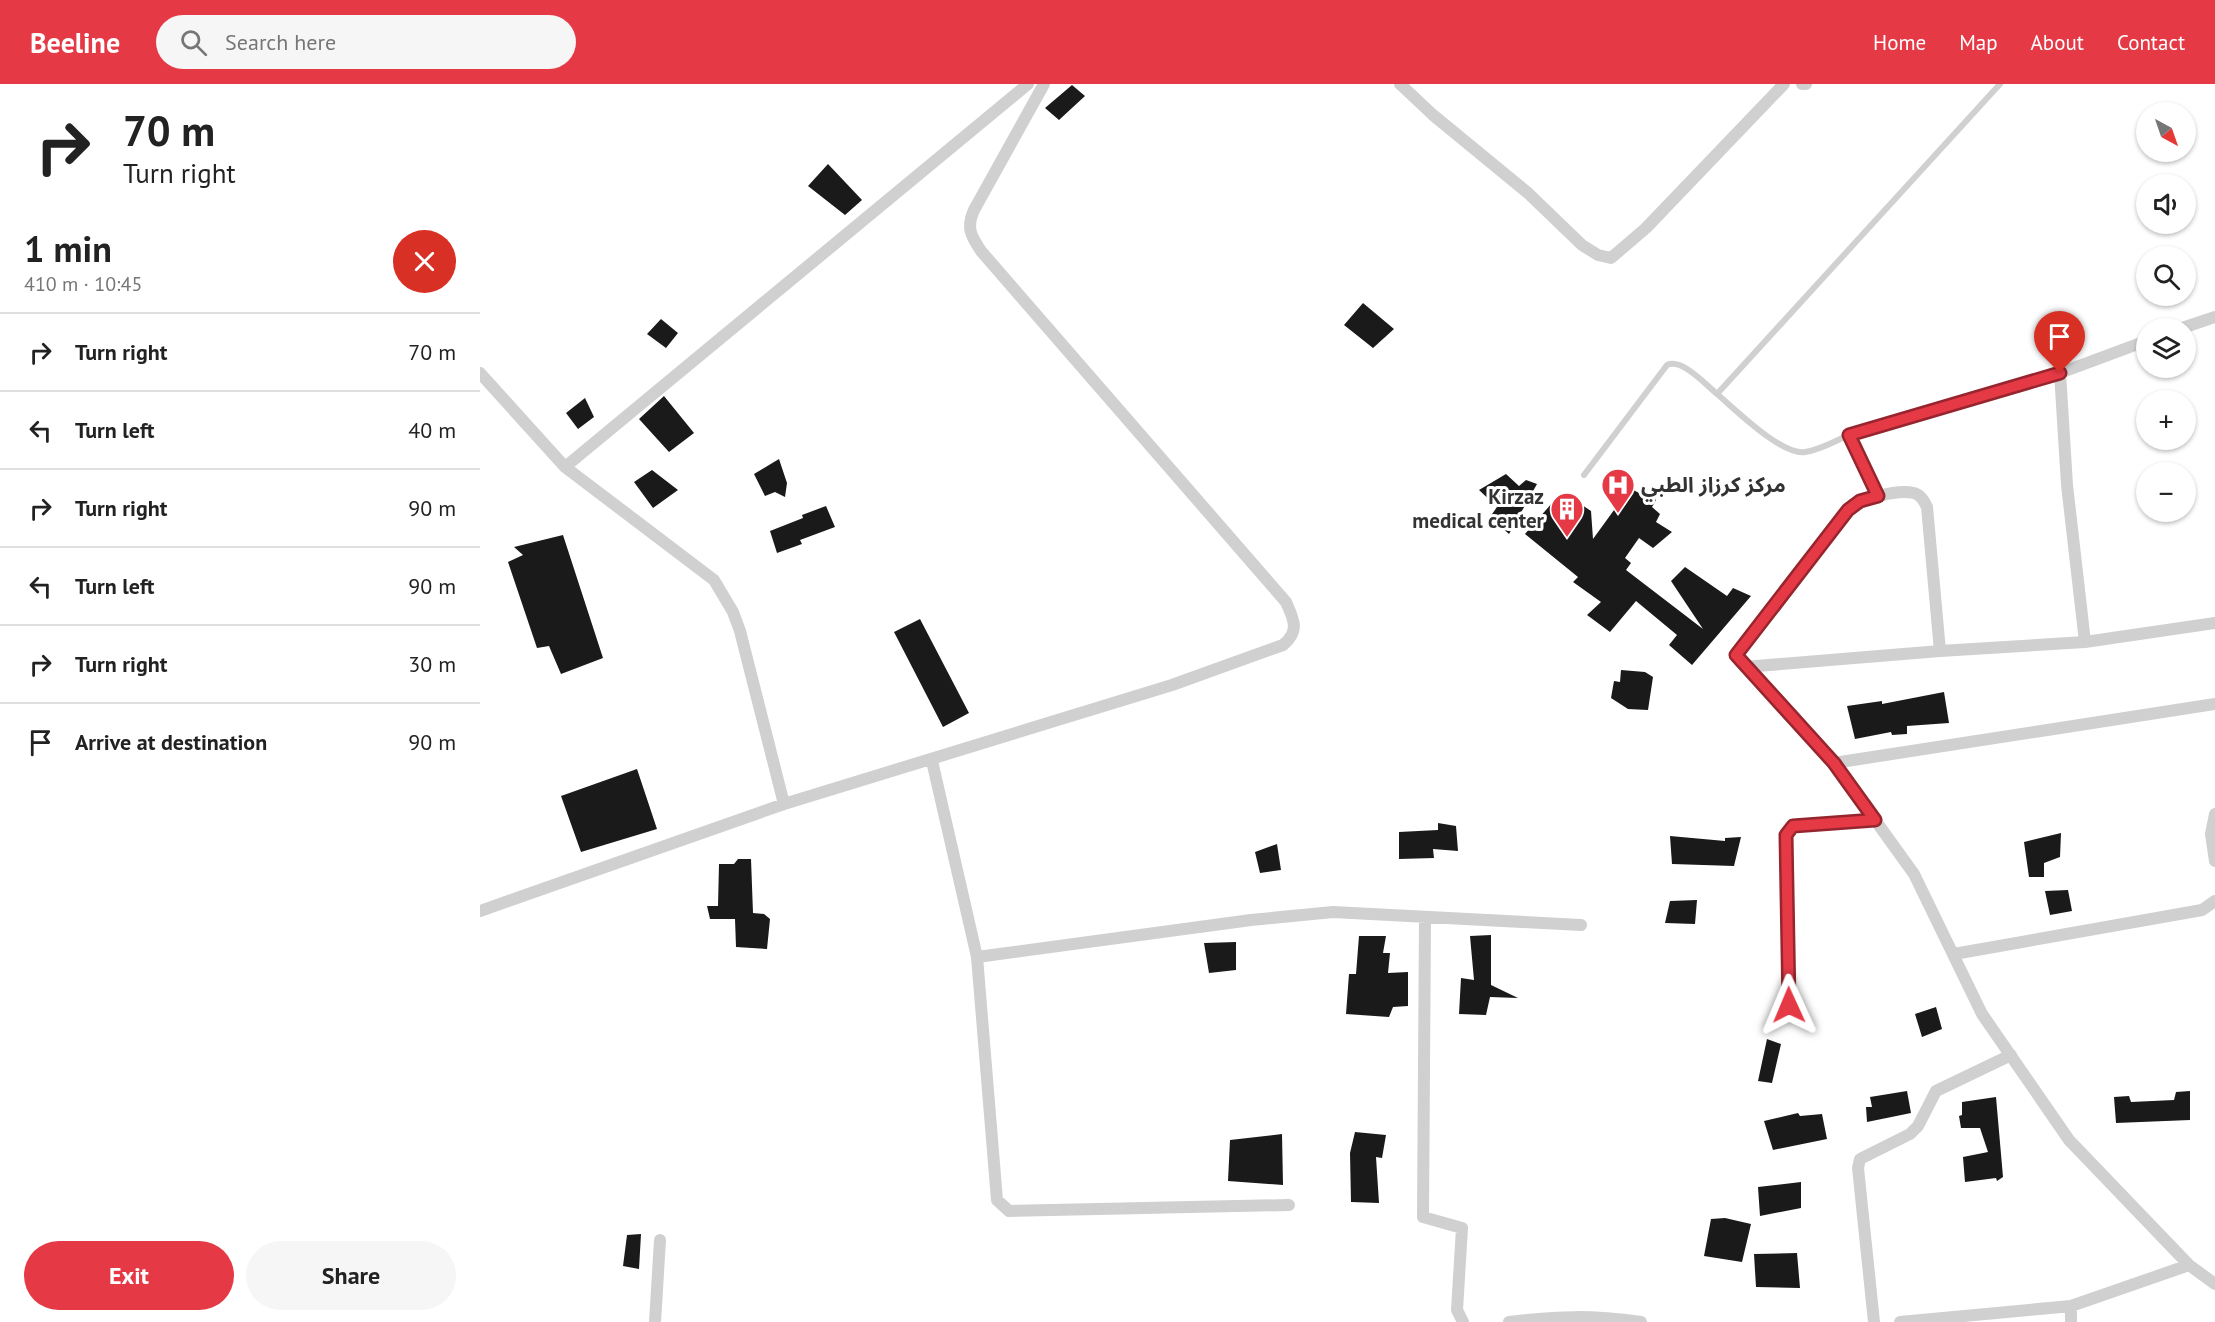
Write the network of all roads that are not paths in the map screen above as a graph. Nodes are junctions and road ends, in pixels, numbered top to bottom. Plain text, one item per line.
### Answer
1 (1028, 84) edge
2 (1044, 84) edge
3 (1400, 84) edge
4 (1784, 84) edge
5 (1802, 84) edge
6 (1806, 84) edge
7 (2000, 84) edge
8 (2215, 317) edge
9 (2196, 323) edge
10 (2136, 345) edge
11 (2060, 373) junction
12 (480, 374) edge
13 (1717, 394) junction
14 (1849, 435) junction
15 (565, 467) junction
16 (1584, 475) dead end
17 (1878, 496) junction
18 (2215, 622) edge
19 (2085, 642) junction
20 (1940, 651) junction
21 (1745, 667) junction
22 (2215, 704) edge
23 (932, 761) junction
24 (1834, 763) junction
25 (784, 804) junction
26 (2215, 814) edge
27 (1875, 820) junction
28 (2215, 861) edge
29 (2215, 901) edge
30 (480, 911) edge
31 (1425, 917) junction
32 (1581, 925) dead end
33 (1954, 954) junction
34 (977, 957) junction
35 (1789, 1005) dead end
36 (2011, 1055) junction
37 (1289, 1205) dead end
38 (660, 1240) dead end
39 (2189, 1264) junction
40 (2215, 1284) edge
41 (2071, 1306) junction
42 (655, 1322) edge
43 (1463, 1322) edge
44 (1509, 1322) edge
45 (1641, 1322) edge
46 (1874, 1322) edge
47 (1900, 1322) edge
48 (2071, 1322) edge

1 - 15 street
2 - 23 street
3 - 4 street
5 - 6 street
7 - 13 lane
8 - 9 street
10 - 11 street
11 - 14 street
11 - 19 street
12 - 15 street
13 - 14 lane
13 - 16 lane
14 - 17 street
15 - 25 street
17 - 20 street
17 - 21 street
18 - 19 street
19 - 20 street
20 - 21 street
21 - 24 street
22 - 24 street
23 - 25 street
23 - 34 street
24 - 27 street
25 - 30 street
26 - 28 street
27 - 33 street
27 - 35 street
29 - 33 street
31 - 32 street
31 - 34 street
31 - 43 street
33 - 36 street
34 - 37 street
36 - 39 street
36 - 46 street
38 - 42 street
39 - 40 street
39 - 41 street
41 - 47 street
41 - 48 street
44 - 45 street

